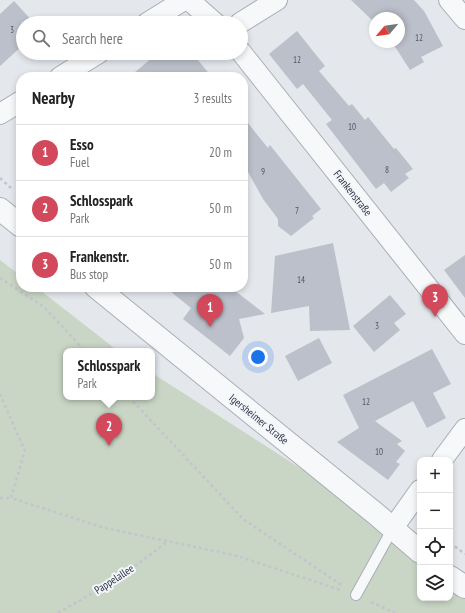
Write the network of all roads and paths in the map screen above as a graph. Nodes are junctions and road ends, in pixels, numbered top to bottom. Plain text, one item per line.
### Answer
1 (184, 0) edge
2 (189, 0) edge
3 (277, 0) edge
4 (449, 0) edge
5 (158, 16) edge
6 (207, 16) edge
7 (248, 18) edge
8 (465, 19) edge
9 (88, 60) edge
10 (247, 60) edge
11 (68, 72) edge
12 (16, 104) edge
13 (0, 114) edge
14 (0, 178) edge
15 (16, 192) dead end
16 (0, 209) edge
17 (16, 222) edge
18 (0, 278) edge
19 (16, 289) edge
20 (21, 292) edge
21 (102, 292) edge
22 (465, 334) edge
23 (82, 348) edge
24 (0, 394) edge
25 (131, 400) edge
26 (465, 429) edge
27 (444, 457) edge
28 (418, 493) edge
29 (0, 498) edge
30 (11, 498) junction
31 (392, 528) junction
32 (168, 541) junction
33 (453, 545) edge
34 (417, 549) edge
35 (465, 554) edge
36 (453, 580) edge
37 (453, 581) edge
38 (465, 587) edge
39 (465, 593) edge
40 (356, 595) junction
41 (58, 613) edge
42 (395, 613) edge

1 - 5 street
2 - 6 street
3 - 7 street
4 - 8 street
9 - 11 street
10 - 22 street, Frankenstraße
12 - 13 street
14 - 15 path
16 - 17 street
18 - 19 path
20 - 23 path
21 - 31 street, Igersheimer Straße
24 - 30 path
25 - 40 path
26 - 27 street
28 - 31 street
29 - 30 path
30 - 32 path
31 - 34 street, Igersheimer Straße
31 - 40 lane
32 - 40 path
32 - 41 path, Pappelallee
33 - 35 path
36 - 38 street
37 - 39 street
40 - 42 path

